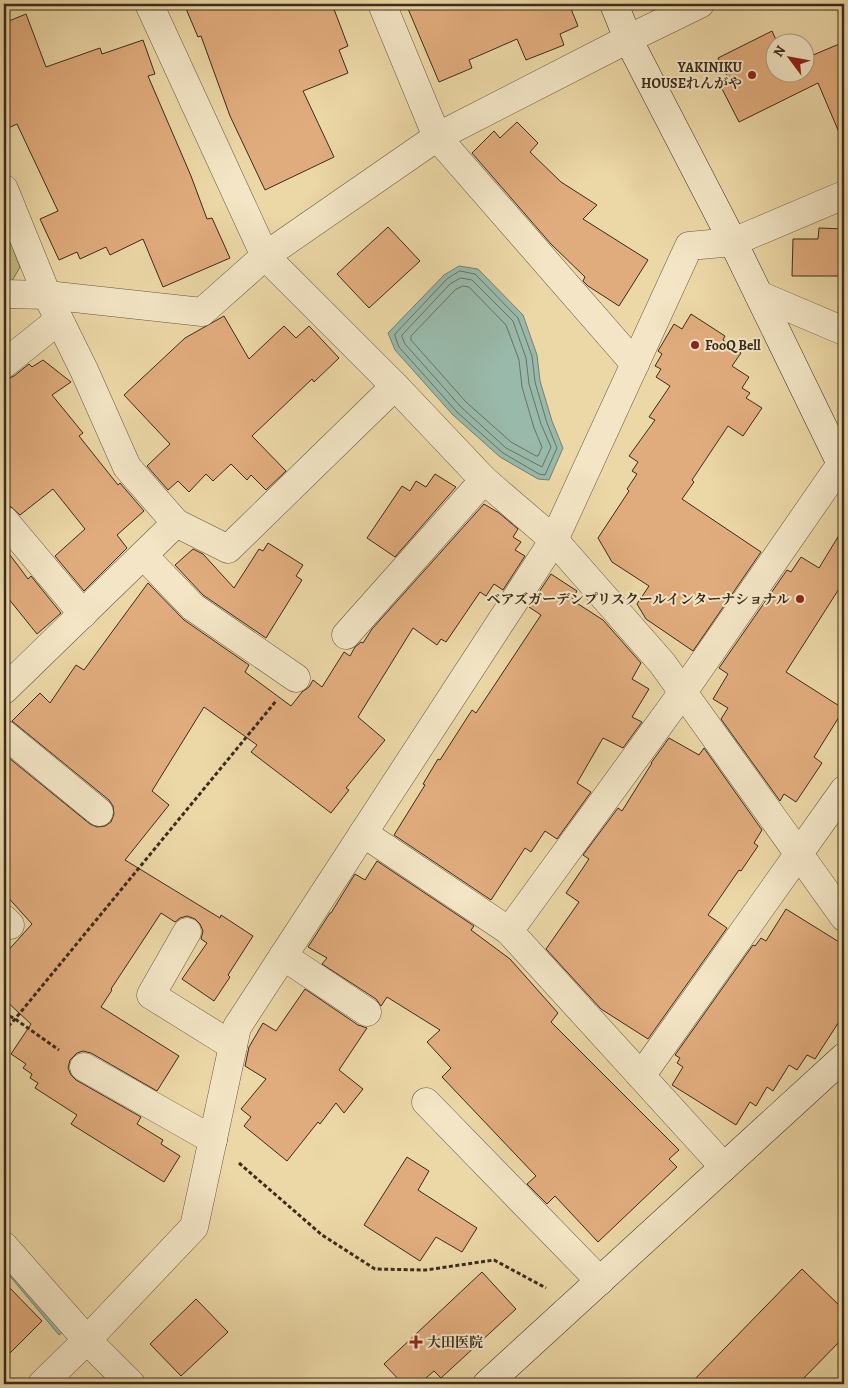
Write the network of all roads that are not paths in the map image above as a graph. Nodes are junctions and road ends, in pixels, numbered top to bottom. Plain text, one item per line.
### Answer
1 (149, 4) edge
2 (382, 4) edge
3 (614, 4) edge
4 (700, 4) edge
5 (628, 38) junction
6 (437, 137) junction
7 (4, 190) edge
8 (844, 195) edge
9 (733, 242) junction
10 (265, 256) junction
11 (4, 294) edge
12 (47, 295) junction
13 (758, 295) junction
14 (59, 320) junction
15 (844, 330) edge
16 (4, 364) edge
17 (635, 364) junction
18 (395, 386) junction
19 (843, 466) edge
20 (484, 480) junction
21 (4, 520) edge
22 (176, 522) junction
23 (554, 540) junction
24 (142, 556) junction
25 (83, 614) junction
26 (346, 635) dead end
27 (296, 678) road end
28 (4, 690) edge
29 (682, 692) junction
30 (4, 734) edge
31 (844, 790) edge
32 (99, 812) dead end
33 (363, 833) junction
34 (800, 855) junction
35 (844, 917) edge
36 (509, 931) junction
37 (187, 932) dead end
38 (283, 956) junction
39 (367, 1012) dead end
40 (233, 1046) junction
41 (844, 1057) edge
42 (84, 1067) road end
43 (641, 1076) junction
44 (426, 1102) dead end
45 (213, 1140) junction
46 (724, 1167) junction
47 (4, 1246) edge
48 (600, 1281) junction
49 (87, 1340) junction
50 (42, 1384) edge
51 (131, 1384) edge
52 (487, 1384) edge

1 - 10 street
2 - 6 street
3 - 5 street
4 - 5 street
5 - 6 street
5 - 9 street
6 - 10 street
6 - 17 street
7 - 12 street
8 - 9 street
9 - 13 street
9 - 17 street
10 - 12 street
10 - 18 street
11 - 12 street
12 - 14 street
13 - 15 street
13 - 19 street
14 - 16 street
14 - 22 street
17 - 23 street
18 - 20 street
18 - 22 street
19 - 29 street
20 - 23 street
20 - 26 street
21 - 25 street
22 - 24 street
23 - 29 street
23 - 33 street
24 - 25 street
24 - 27 street
25 - 28 street
29 - 34 street
29 - 36 street
30 - 32 street
31 - 34 street
33 - 36 street
33 - 38 street
34 - 35 street
34 - 43 street
36 - 43 street
37 - 40 street
38 - 39 street
38 - 40 street
40 - 45 street
41 - 46 street
42 - 45 street
43 - 46 street
44 - 48 street
45 - 49 street
46 - 48 street
47 - 49 street
48 - 52 street
49 - 50 street
49 - 51 street

